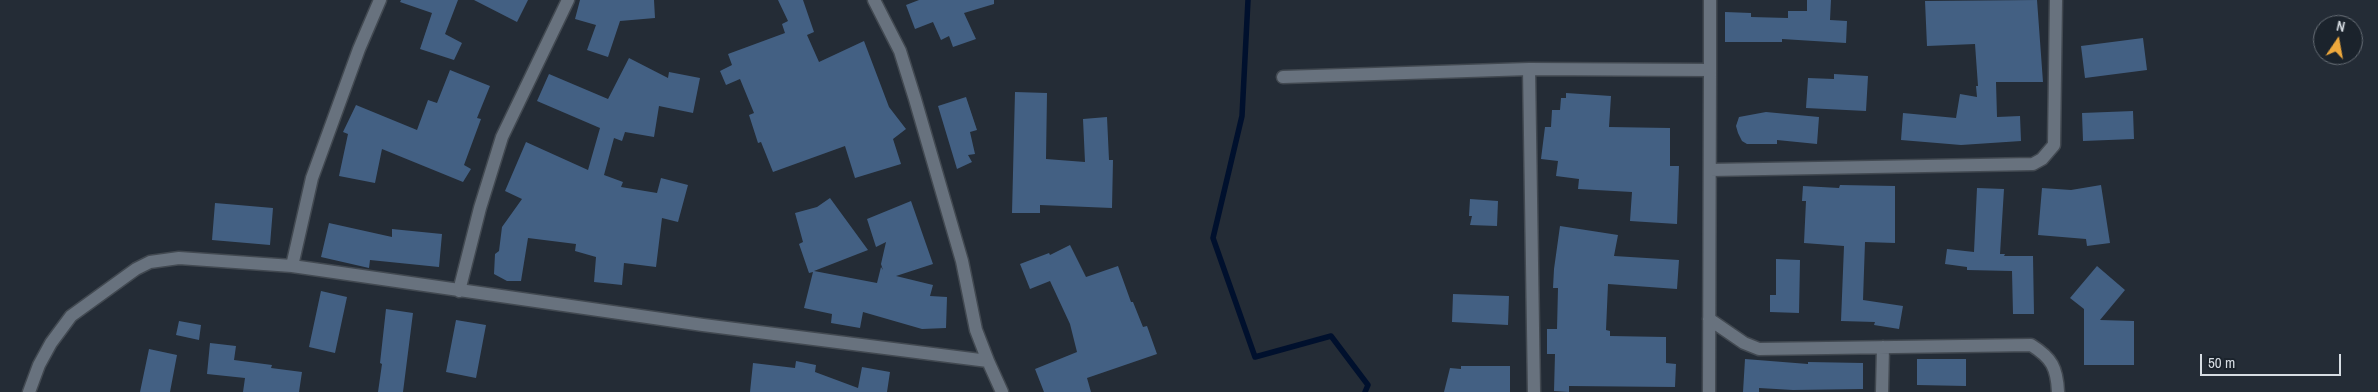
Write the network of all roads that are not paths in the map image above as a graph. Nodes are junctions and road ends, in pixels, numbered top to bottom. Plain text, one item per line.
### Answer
1 (380, 0) edge
2 (568, 0) edge
3 (874, 0) edge
4 (1710, 0) edge
5 (2056, 0) edge
6 (1528, 69) junction
7 (1710, 70) junction
8 (1283, 77) dead end
9 (1710, 170) junction
10 (292, 266) junction
11 (459, 291) junction
12 (1709, 319) junction
13 (1883, 347) junction
14 (988, 361) junction
15 (29, 392) edge
16 (1002, 392) edge
17 (1534, 392) edge
18 (1709, 392) edge
19 (1882, 392) edge
20 (2058, 392) edge

1 - 10 street
2 - 11 street
3 - 14 street
4 - 7 street
5 - 9 street
6 - 7 street
6 - 8 street
6 - 17 street
7 - 9 street
9 - 12 street
10 - 11 street
10 - 15 street
11 - 14 street
12 - 13 street
12 - 18 street
13 - 19 street
13 - 20 street
14 - 16 street

